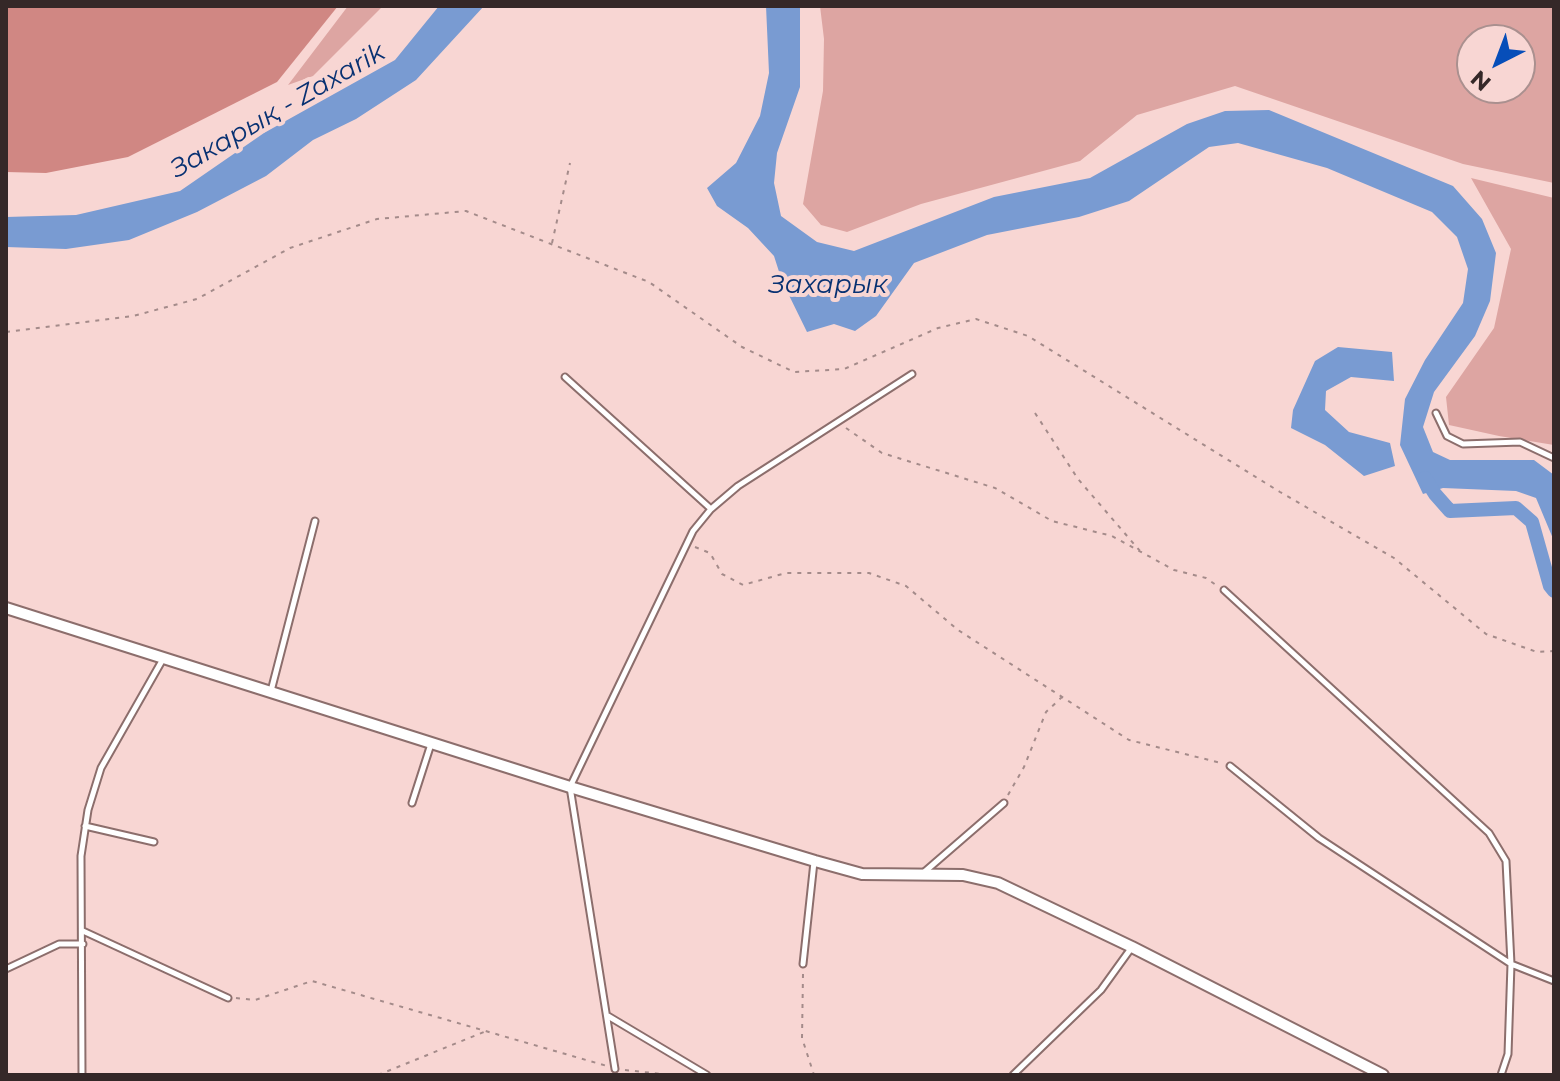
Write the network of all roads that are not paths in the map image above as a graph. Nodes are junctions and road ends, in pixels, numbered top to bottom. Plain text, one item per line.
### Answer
1 (912, 374) dead end
2 (565, 377) dead end
3 (1436, 413) dead end
4 (1554, 458) edge
5 (711, 509) junction
6 (315, 521) dead end
7 (1224, 590) road end
8 (6, 608) edge
9 (164, 658) junction
10 (271, 692) junction
11 (431, 743) junction
12 (1230, 766) road end
13 (570, 787) junction
14 (412, 803) dead end
15 (1004, 803) road end
16 (85, 826) junction
17 (154, 842) dead end
18 (815, 861) junction
19 (921, 875) junction
20 (83, 931) junction
21 (83, 944) junction
22 (1132, 947) junction
23 (803, 964) road end
24 (1511, 964) junction
25 (6, 969) edge
26 (1554, 981) edge
27 (228, 998) road end
28 (608, 1016) junction
29 (615, 1069) road end
30 (82, 1075) edge
31 (707, 1075) edge
32 (1013, 1075) edge
33 (1383, 1075) edge
34 (1501, 1075) edge

1 - 5 lane
2 - 5 lane
3 - 4 lane
5 - 13 lane
6 - 10 lane
7 - 24 lane
8 - 9 street
9 - 10 street
9 - 16 lane
10 - 11 street
11 - 13 street
11 - 14 lane
12 - 24 lane
13 - 18 street
13 - 28 lane
15 - 19 lane
16 - 17 lane
16 - 20 lane
18 - 19 street
18 - 23 lane
19 - 22 street
20 - 21 lane
20 - 27 lane
21 - 25 lane
21 - 30 lane
22 - 32 lane
22 - 33 street
24 - 26 lane
24 - 34 lane
28 - 29 lane
28 - 31 lane

